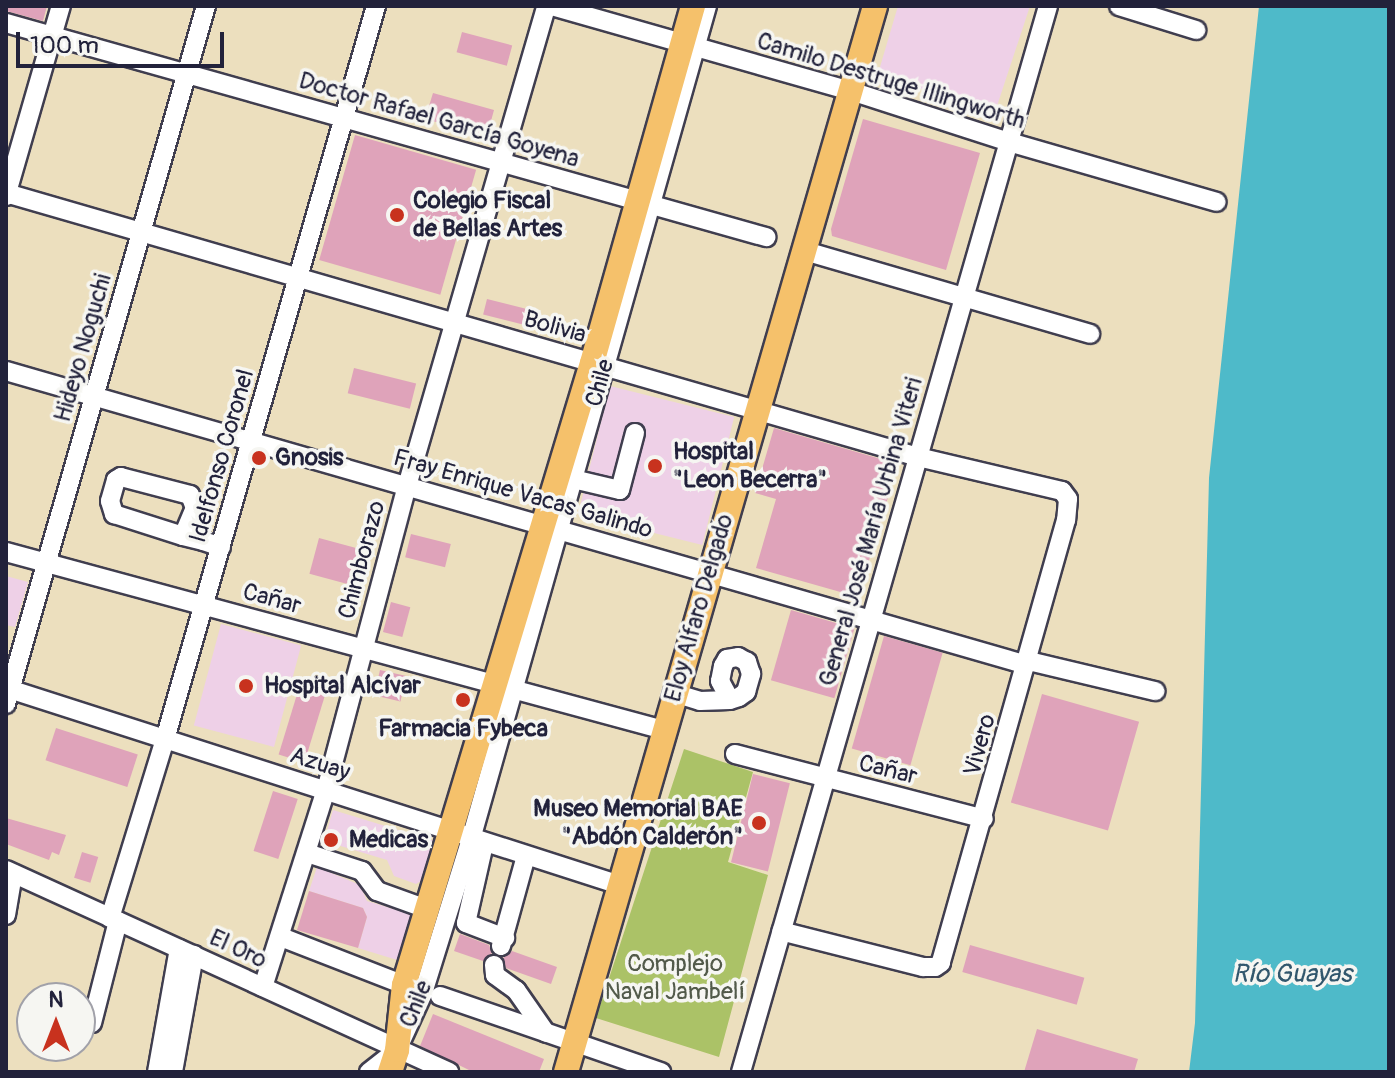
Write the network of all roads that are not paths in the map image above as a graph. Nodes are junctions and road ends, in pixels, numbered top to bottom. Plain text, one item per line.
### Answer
1 (61, 6) edge
2 (206, 6) edge
3 (376, 6) edge
4 (549, 6) edge
5 (693, 6) edge
6 (707, 6) edge
7 (866, 6) edge
8 (875, 6) edge
9 (1048, 6) edge
10 (1119, 6) edge
11 (6, 23) edge
12 (1196, 30) dead end
13 (52, 36) junction
14 (689, 45) junction
15 (186, 74) junction
16 (848, 90) junction
17 (344, 119) junction
18 (1009, 142) junction
19 (502, 163) junction
20 (6, 194) edge
21 (1217, 202) dead end
22 (644, 203) junction
23 (141, 231) junction
24 (766, 237) dead end
25 (805, 251) junction
26 (298, 277) junction
27 (964, 297) junction
28 (453, 323) junction
29 (1090, 334) dead end
30 (599, 365) junction
31 (6, 371) edge
32 (94, 396) junction
33 (754, 407) junction
34 (635, 433) dead end
35 (251, 442) junction
36 (918, 457) junction
37 (573, 479) junction
38 (407, 486) junction
39 (1066, 520) joint
40 (550, 527) junction
41 (183, 536) junction
42 (221, 547) junction
43 (6, 552) edge
44 (46, 563) junction
45 (704, 571) junction
46 (204, 606) junction
47 (871, 620) junction
48 (363, 649) junction
49 (1028, 663) junction
50 (503, 688) junction
51 (1155, 691) dead end
52 (674, 693) junction
53 (7, 694) edge
54 (730, 700) dead end
55 (659, 729) junction
56 (165, 739) junction
57 (735, 754) dead end
58 (825, 779) junction
59 (326, 790) junction
60 (984, 819) junction
61 (468, 839) junction
62 (307, 853) junction
63 (526, 856) junction
64 (10, 872) edge
65 (615, 884) junction
66 (427, 909) junction
67 (6, 915) edge
68 (114, 919) junction
69 (781, 931) junction
70 (281, 937) junction
71 (500, 950) junction
72 (187, 952) junction
73 (404, 985) junction
74 (263, 987) junction
75 (440, 996) dead end
76 (96, 1004) edge
77 (546, 1033) junction
78 (570, 1041) junction
79 (393, 1061) edge
80 (157, 1072) edge
81 (173, 1072) edge
82 (369, 1072) edge
83 (449, 1072) edge
84 (557, 1072) edge
85 (566, 1072) edge
86 (661, 1072) edge
87 (741, 1072) edge

1 - 13 street
2 - 15 street, Hideyo Noguchi
3 - 17 street, Idelfonso Coronel
4 - 14 street, Camilo Destruge Illingworth
4 - 19 street, Chimborazo
5 - 14 main road, Chile
6 - 14 street, Chile
7 - 16 street, Eloy Alfaro Delgado
8 - 16 main road, Eloy Alfaro Delgado
9 - 18 street, General José María Urbina Viteri
10 - 12 street
11 - 13 street, Doctor Rafael García Goyena
13 - 15 street, Doctor Rafael García Goyena
13 - 20 street
14 - 16 street, Camilo Destruge Illingworth
14 - 22 main road, Chile
15 - 17 street, Doctor Rafael García Goyena
15 - 23 street, Hideyo Noguchi
16 - 18 street, Camilo Destruge Illingworth
16 - 25 main road, Eloy Alfaro Delgado
16 - 33 street, Eloy Alfaro Delgado
17 - 19 street, Doctor Rafael García Goyena
17 - 26 street, Idelfonso Coronel
18 - 21 street, Camilo Destruge Illingworth
18 - 27 street, General José María Urbina Viteri
19 - 22 street, Doctor Rafael García Goyena
19 - 28 street, Chimborazo
20 - 23 street, Bolivia
22 - 24 street, Doctor Rafael García Goyena
22 - 30 main road, Chile
23 - 26 street, Bolivia
23 - 32 street, Hideyo Noguchi
25 - 27 street
25 - 33 main road, Eloy Alfaro Delgado
26 - 28 street, Bolivia
26 - 35 street, Idelfonso Coronel
27 - 29 street
27 - 36 street, General José María Urbina Viteri
28 - 30 street, Bolivia
28 - 38 street, Chimborazo
30 - 33 street, Bolivia
30 - 37 street, Chile
30 - 40 main road, Chile
31 - 32 street, Fray Enrique Vacas Galindo
32 - 35 street, Fray Enrique Vacas Galindo
32 - 44 street, Hideyo Noguchi
33 - 36 street, Bolivia
33 - 45 main road, Eloy Alfaro Delgado
34 - 37 street
35 - 38 street, Fray Enrique Vacas Galindo
35 - 42 street, Idelfonso Coronel
36 - 39 street, Bolivia
36 - 47 street, General José María Urbina Viteri
37 - 40 street, Chile
38 - 40 street, Fray Enrique Vacas Galindo
38 - 48 street, Chimborazo
39 - 49 street, Vivero
40 - 45 street, Fray Enrique Vacas Galindo
40 - 50 main road, Chile
41 - 41 street
41 - 42 street
42 - 46 street, Idelfonso Coronel
43 - 44 street, Cañar
44 - 46 street, Cañar
44 - 53 street, Hideyo Noguchi
45 - 47 street, Fray Enrique Vacas Galindo
45 - 52 main road, Eloy Alfaro Delgado
45 - 55 street, Eloy Alfaro Delgado
46 - 48 street, Cañar
46 - 56 street, Idelfonso Coronel
47 - 49 street, Fray Enrique Vacas Galindo
47 - 58 street, General José María Urbina Viteri
48 - 50 street, Cañar
48 - 59 street, Chimborazo
49 - 51 street, Fray Enrique Vacas Galindo
49 - 60 street, Vivero
50 - 55 street, Cañar
50 - 61 main road, Chile
52 - 54 street
52 - 55 main road, Eloy Alfaro Delgado
53 - 56 street, Azuay
55 - 65 main road, Eloy Alfaro Delgado
56 - 59 street, Azuay
56 - 68 street, Idelfonso Coronel
57 - 58 street, Cañar
58 - 60 street, Cañar
58 - 69 street, General José María Urbina Viteri
59 - 61 street, Azuay
59 - 62 street, Chimborazo
60 - 69 street, Vivero
61 - 63 street, Azuay
61 - 66 main road, Chile
61 - 71 street
61 - 79 street, Chile
62 - 66 street
62 - 70 street, Chimborazo
63 - 65 street, Azuay
63 - 71 street
64 - 67 street
64 - 68 street, El Oro
65 - 78 main road, Eloy Alfaro Delgado
66 - 73 main road, Chile
68 - 72 street, El Oro
68 - 76 street, Idelfonso Coronel
69 - 87 street, General José María Urbina Viteri
70 - 73 street
70 - 74 street, Chimborazo
71 - 77 street
72 - 74 street, El Oro
72 - 80 street
72 - 81 street
73 - 79 main road, Chile
74 - 79 street, El Oro
75 - 77 street
77 - 78 street
78 - 84 street, Eloy Alfaro Delgado
78 - 85 main road, Eloy Alfaro Delgado
78 - 86 street
79 - 82 street
79 - 83 street, El Oro

